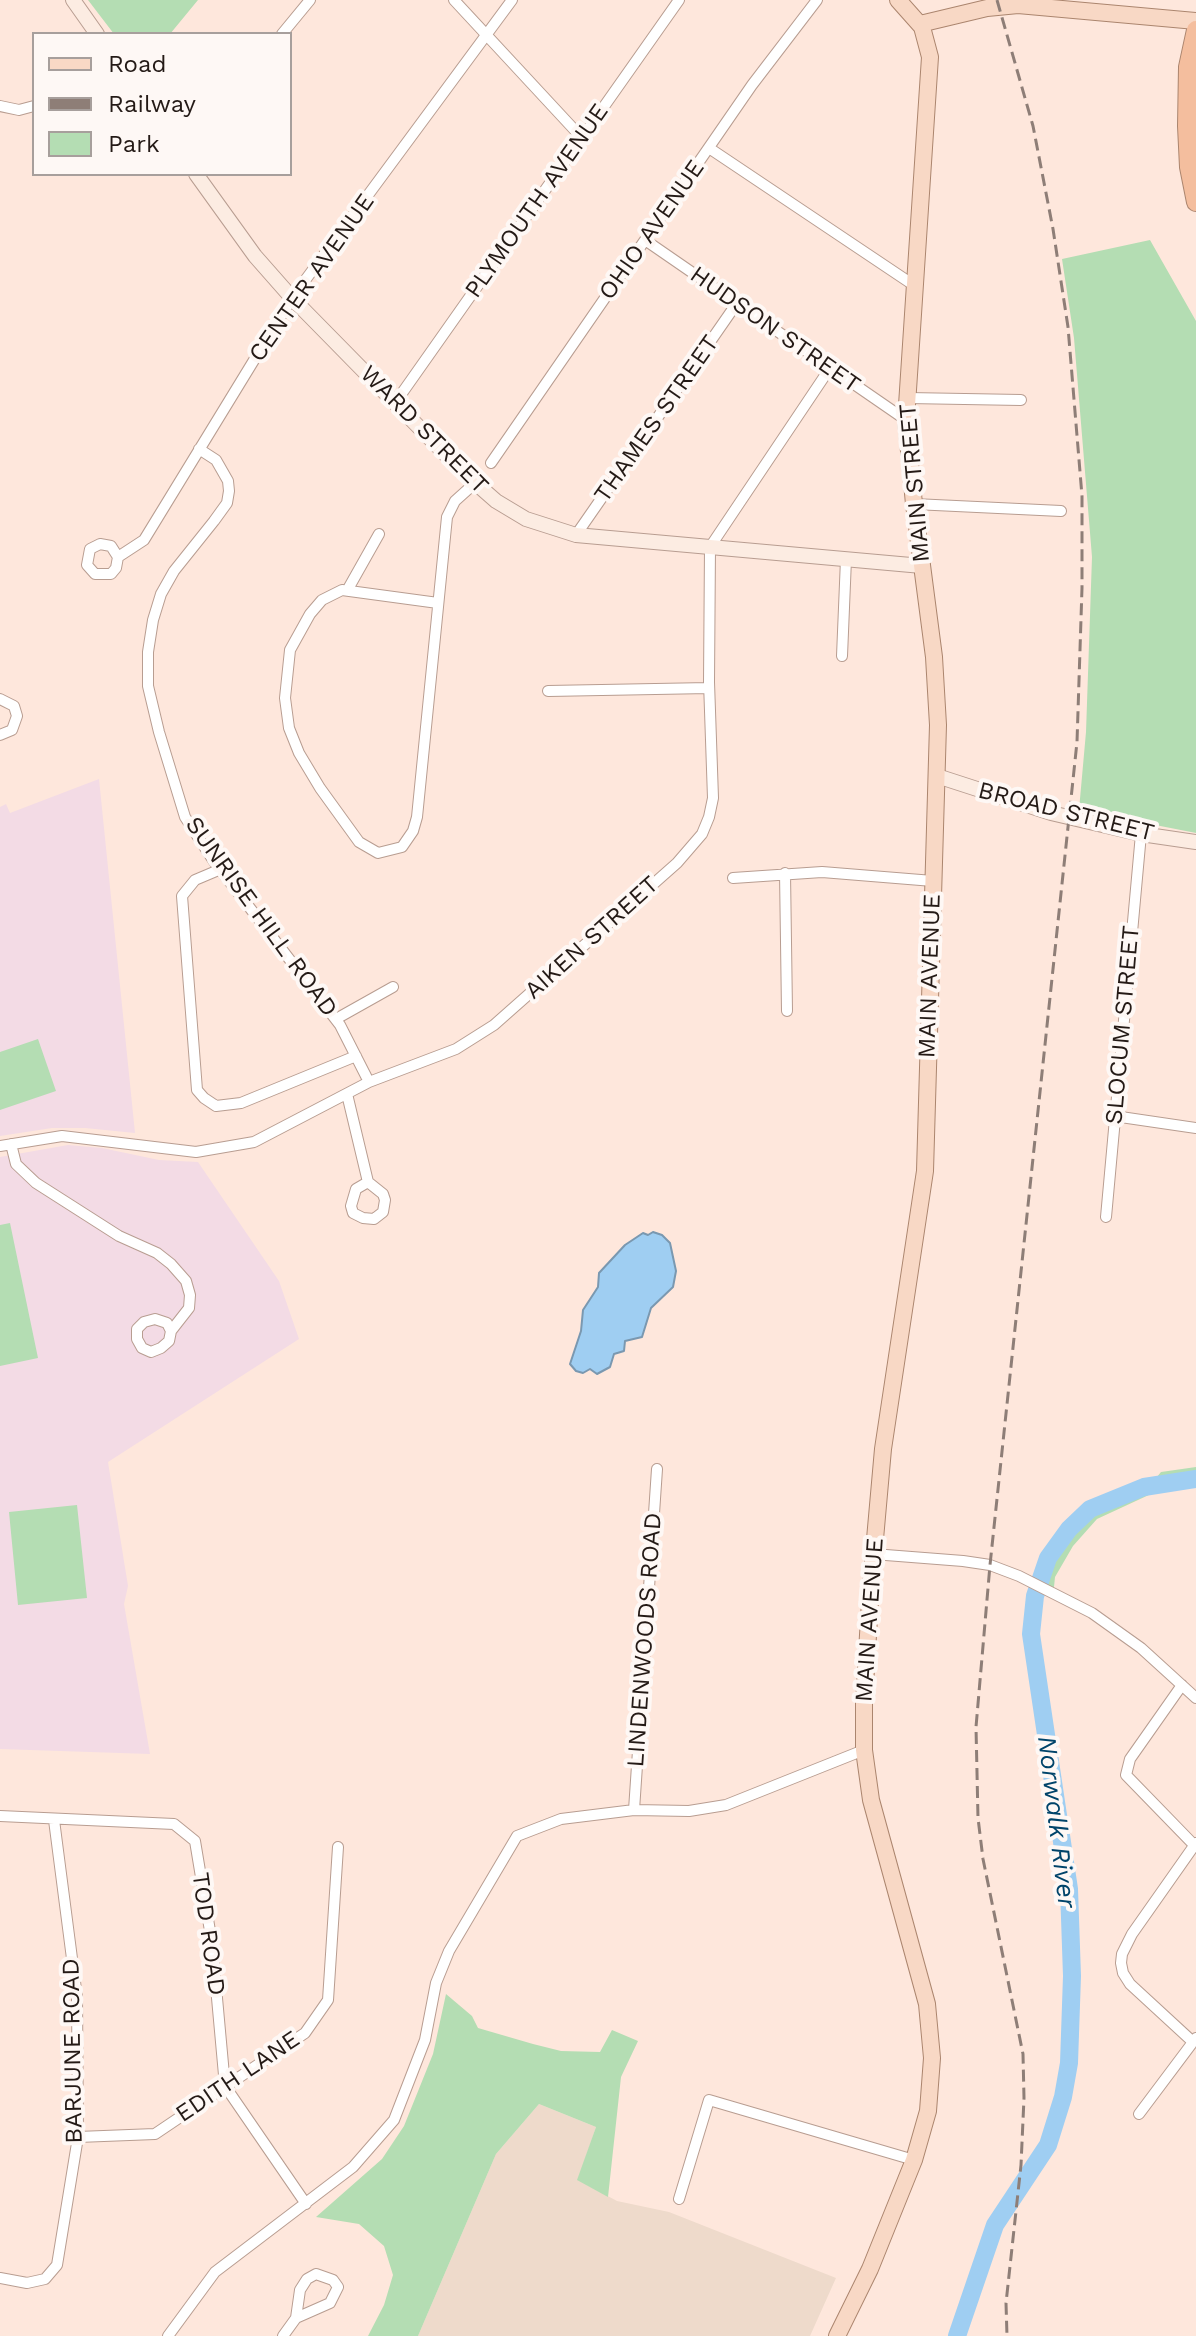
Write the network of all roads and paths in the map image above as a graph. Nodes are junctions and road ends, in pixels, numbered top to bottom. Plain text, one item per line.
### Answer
1 (73, 0) edge
2 (310, 0) edge
3 (454, 0) edge
4 (512, 0) edge
5 (679, 0) edge
6 (817, 0) edge
7 (898, 0) edge
8 (1196, 21) edge
9 (920, 24) junction
10 (1196, 30) edge
11 (96, 32) edge
12 (284, 32) edge
13 (487, 37) junction
14 (0, 106) edge
15 (32, 107) edge
16 (582, 138) junction
17 (709, 148) junction
18 (197, 176) edge
19 (1196, 202) edge
20 (645, 240) junction
21 (915, 286) junction
22 (292, 298) junction
23 (737, 303) junction
24 (830, 368) junction
25 (908, 398) junction
26 (1021, 400) dead end
27 (395, 403) junction
28 (906, 420) junction
29 (199, 449) junction
30 (491, 463) dead end
31 (475, 483) junction
32 (914, 504) junction
33 (1061, 511) dead end
34 (379, 534) dead end
35 (576, 535) junction
36 (710, 547) junction
37 (118, 557) dead end
38 (846, 559) junction
39 (922, 566) junction
40 (348, 589) junction
41 (438, 603) junction
42 (842, 656) dead end
43 (709, 688) junction
44 (548, 691) dead end
45 (0, 699) edge
46 (0, 735) edge
47 (937, 776) junction
48 (1141, 834) junction
49 (1196, 842) edge
50 (221, 869) junction
51 (785, 873) junction
52 (733, 878) dead end
53 (933, 881) junction
54 (393, 987) dead end
55 (787, 1011) dead end
56 (336, 1019) junction
57 (356, 1056) junction
58 (369, 1082) junction
59 (347, 1094) junction
60 (1114, 1116) junction
61 (1196, 1128) edge
62 (5, 1145) edge
63 (368, 1182) dead end
64 (1106, 1217) dead end
65 (171, 1331) dead end
66 (657, 1469) dead end
67 (873, 1554) junction
68 (1182, 1685) junction
69 (1196, 1698) edge
70 (864, 1750) junction
71 (634, 1810) junction
72 (0, 1816) edge
73 (54, 1820) junction
74 (1195, 1845) edge
75 (338, 1847) dead end
76 (1195, 2040) edge
77 (225, 2086) junction
78 (1139, 2114) dead end
79 (78, 2137) junction
80 (914, 2160) junction
81 (679, 2199) dead end
82 (306, 2204) junction
83 (0, 2278) edge
84 (296, 2318) junction
85 (168, 2336) edge
86 (283, 2336) edge
87 (837, 2336) edge

1 - 11 main road
2 - 12 street
3 - 13 street
4 - 13 street, CENTER AVENUE
5 - 16 street, PLYMOUTH AVENUE
6 - 17 street, OHIO AVENUE
7 - 9 main road, MAIN STREET
8 - 9 main road
9 - 21 main road, MAIN STREET
10 - 19 highway
13 - 16 street
13 - 22 street, CENTER AVENUE
14 - 15 street
16 - 27 street, PLYMOUTH AVENUE
17 - 20 street, OHIO AVENUE
17 - 21 street
18 - 22 main road, WARD STREET
20 - 23 street, HUDSON STREET
20 - 30 street, OHIO AVENUE
21 - 25 main road, MAIN STREET
22 - 27 main road, WARD STREET
22 - 29 street, CENTER AVENUE
23 - 24 street, HUDSON STREET
23 - 35 street, THAMES STREET
24 - 28 street, HUDSON STREET
24 - 36 street
25 - 26 street
25 - 28 main road, MAIN STREET
27 - 31 main road, WARD STREET
28 - 32 main road, MAIN STREET
29 - 37 street, CENTER AVENUE
29 - 50 street, SUNRISE HILL ROAD
31 - 35 main road, WARD STREET
31 - 41 street
32 - 33 street
32 - 39 main road, MAIN STREET
34 - 40 street
35 - 36 main road, WARD STREET
36 - 38 main road, WARD STREET
36 - 43 street, AIKEN STREET
38 - 39 main road, WARD STREET
38 - 42 street
39 - 47 main road, MAIN STREET
40 - 41 street
40 - 41 street
43 - 44 street
43 - 58 street, AIKEN STREET
45 - 46 street
47 - 48 main road, BROAD STREET
47 - 53 main road, MAIN STREET
48 - 49 main road, BROAD STREET
48 - 60 street, SLOCUM STREET
50 - 56 street, SUNRISE HILL ROAD
50 - 57 street
51 - 52 street
51 - 53 street
51 - 55 street
53 - 67 main road, MAIN AVENUE
54 - 56 street
56 - 57 street, SUNRISE HILL ROAD
57 - 58 street, SUNRISE HILL ROAD
58 - 59 street, AIKEN STREET
59 - 62 street, AIKEN STREET
59 - 63 street
60 - 61 street
60 - 64 street, SLOCUM STREET
62 - 65 street
66 - 71 street, LINDENWOODS ROAD
67 - 68 street
67 - 70 main road, MAIN AVENUE
68 - 69 street
68 - 74 street
70 - 71 street
70 - 80 main road, MAIN AVENUE
71 - 82 street
72 - 73 street, TOD ROAD
73 - 77 street, TOD ROAD
73 - 79 street, BARJUNE ROAD
74 - 76 street
75 - 77 street, EDITH LANE
76 - 78 street
77 - 79 street, EDITH LANE
77 - 82 street, TOD ROAD
79 - 83 street, BARJUNE ROAD
80 - 81 street
80 - 87 main road, MAIN AVENUE
82 - 85 street
84 - 84 street
84 - 86 street

